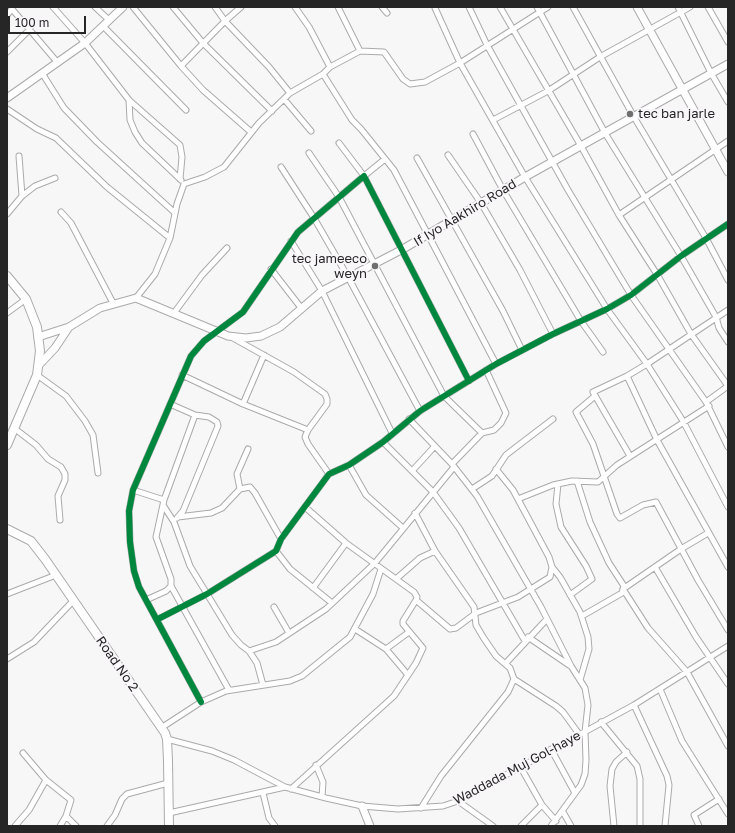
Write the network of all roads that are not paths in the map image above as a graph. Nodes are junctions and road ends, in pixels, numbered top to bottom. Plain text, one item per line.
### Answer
1 (54, 7) edge
2 (95, 7) edge
3 (123, 7) edge
4 (133, 7) edge
5 (173, 7) edge
6 (214, 7) edge
7 (241, 7) edge
8 (295, 7) edge
9 (338, 7) edge
10 (382, 7) edge
11 (469, 7) edge
12 (500, 7) edge
13 (548, 7) edge
14 (573, 7) edge
15 (637, 7) edge
16 (690, 7) edge
17 (708, 7) edge
18 (11, 8) edge
19 (434, 8) dead end
20 (538, 9) edge
21 (679, 9) edge
22 (388, 13) dead end
23 (7, 15) edge
24 (109, 20) junction
25 (225, 21) junction
26 (103, 26) junction
27 (30, 29) junction
28 (512, 30) junction
29 (650, 30) junction
30 (728, 42) edge
31 (85, 43) junction
32 (203, 43) junction
33 (487, 45) junction
34 (360, 51) junction
35 (7, 52) edge
36 (600, 57) junction
37 (460, 62) junction
38 (58, 63) junction
39 (728, 64) edge
40 (181, 66) junction
41 (330, 68) junction
42 (42, 73) junction
43 (574, 73) junction
44 (711, 73) junction
45 (323, 74) junction
46 (682, 89) junction
47 (548, 91) junction
48 (290, 93) junction
49 (7, 97) edge
50 (284, 99) junction
51 (129, 100) junction
52 (728, 102) edge
53 (521, 105) junction
54 (7, 109) edge
55 (186, 110) dead end
56 (272, 111) junction
57 (634, 116) junction
58 (493, 120) junction
59 (311, 131) dead end
60 (251, 132) junction
61 (606, 132) junction
62 (473, 134) dead end
63 (728, 141) edge
64 (339, 143) dead end
65 (581, 146) junction
66 (715, 149) junction
67 (310, 153) dead end
68 (448, 155) dead end
69 (20, 156) dead end
70 (417, 158) dead end
71 (385, 159) junction
72 (552, 162) junction
73 (281, 167) dead end
74 (728, 172) edge
75 (364, 176) junction
76 (525, 177) junction
77 (55, 178) dead end
78 (671, 178) junction
79 (180, 179) junction
80 (184, 184) junction
81 (503, 190) junction
82 (22, 196) junction
83 (339, 197) junction
84 (644, 199) junction
85 (481, 203) junction
86 (61, 212) dead end
87 (175, 213) junction
88 (7, 214) edge
89 (619, 215) junction
90 (314, 218) junction
91 (452, 219) junction
92 (728, 224) edge
93 (427, 234) junction
94 (170, 238) junction
95 (290, 240) junction
96 (707, 240) junction
97 (227, 248) dead end
98 (403, 250) junction
99 (681, 256) junction
100 (373, 264) junction
101 (271, 269) junction
102 (7, 276) edge
103 (658, 276) junction
104 (348, 277) junction
105 (728, 280) edge
106 (322, 291) junction
107 (631, 295) junction
108 (136, 298) junction
109 (26, 299) junction
110 (113, 304) junction
111 (302, 309) junction
112 (607, 309) junction
113 (728, 310) edge
114 (174, 312) junction
115 (7, 313) edge
116 (716, 317) junction
117 (582, 321) junction
118 (69, 327) junction
119 (217, 331) junction
120 (553, 334) junction
121 (691, 334) junction
122 (228, 336) junction
123 (38, 337) junction
124 (728, 342) edge
125 (522, 350) junction
126 (670, 350) junction
127 (602, 352) dead end
128 (264, 355) junction
129 (496, 364) junction
130 (647, 364) junction
131 (39, 365) junction
132 (486, 370) junction
133 (37, 375) junction
134 (182, 375) junction
135 (627, 376) junction
136 (469, 381) junction
137 (728, 386) edge
138 (444, 396) junction
139 (595, 396) junction
140 (170, 404) junction
141 (243, 404) junction
142 (708, 404) junction
143 (420, 411) junction
144 (196, 415) junction
145 (409, 419) junction
146 (553, 419) dead end
147 (683, 422) junction
148 (14, 428) junction
149 (308, 430) junction
150 (392, 433) junction
151 (482, 433) junction
152 (657, 440) junction
153 (383, 442) junction
154 (7, 445) edge
155 (435, 446) junction
156 (728, 447) edge
157 (248, 449) dead end
158 (630, 456) junction
159 (349, 465) junction
160 (453, 465) junction
161 (496, 470) junction
162 (412, 471) junction
163 (98, 473) dead end
164 (329, 474) junction
165 (604, 475) junction
166 (577, 482) junction
167 (558, 484) junction
168 (240, 489) junction
169 (472, 489) junction
170 (133, 490) junction
171 (433, 492) junction
172 (518, 499) junction
173 (164, 503) junction
174 (304, 507) junction
175 (728, 507) edge
176 (415, 514) junction
177 (178, 517) junction
178 (60, 520) dead end
179 (174, 522) junction
180 (403, 528) junction
181 (7, 529) edge
182 (708, 533) junction
183 (281, 539) junction
184 (346, 543) junction
185 (681, 549) junction
186 (276, 551) junction
187 (435, 551) junction
188 (375, 564) junction
189 (552, 567) junction
190 (655, 567) junction
191 (728, 567) edge
192 (382, 568) junction
193 (56, 575) junction
194 (396, 579) junction
195 (171, 586) junction
196 (313, 588) junction
197 (530, 589) junction
198 (623, 589) junction
199 (7, 594) edge
200 (207, 594) junction
201 (570, 595) junction
202 (146, 600) junction
203 (416, 600) junction
204 (74, 601) junction
205 (332, 603) junction
206 (503, 603) junction
207 (182, 605) junction
208 (274, 607) dead end
209 (476, 613) junction
210 (582, 616) junction
211 (158, 619) junction
212 (547, 619) junction
213 (355, 629) junction
214 (728, 630) edge
215 (409, 632) junction
216 (289, 633) junction
217 (527, 639) junction
218 (728, 646) edge
219 (386, 649) junction
220 (249, 651) junction
221 (711, 657) junction
222 (7, 659) edge
223 (505, 664) junction
224 (571, 666) junction
225 (688, 672) junction
226 (408, 675) junction
227 (514, 679) junction
228 (580, 680) junction
229 (728, 684) edge
230 (263, 685) junction
231 (660, 689) junction
232 (229, 690) junction
233 (201, 702) junction
234 (634, 705) junction
235 (602, 722) junction
236 (161, 728) junction
237 (585, 732) junction
238 (579, 734) junction
239 (167, 739) junction
240 (728, 746) edge
241 (551, 749) junction
242 (627, 752) junction
243 (23, 753) dead end
244 (316, 765) junction
245 (520, 766) junction
246 (46, 780) junction
247 (168, 784) junction
248 (285, 787) junction
249 (291, 789) junction
250 (263, 793) junction
251 (576, 794) junction
252 (322, 797) junction
253 (719, 799) junction
254 (458, 801) junction
255 (542, 805) junction
256 (362, 806) junction
257 (421, 808) junction
258 (563, 812) junction
259 (169, 813) junction
260 (728, 814) edge
261 (66, 816) junction
262 (556, 821) junction
263 (15, 826) edge
264 (60, 826) edge
265 (76, 826) edge
266 (107, 826) edge
267 (169, 826) edge
268 (275, 826) edge
269 (370, 826) edge
270 (493, 826) edge
271 (521, 826) edge
272 (551, 826) edge
273 (571, 826) edge
274 (614, 826) edge
275 (640, 826) edge
276 (665, 826) edge
277 (699, 826) edge

1 - 31 street
2 - 24 street
3 - 24 street
4 - 40 street
5 - 32 street
6 - 25 street
7 - 25 street
8 - 41 street
9 - 34 street
10 - 22 street
11 - 33 street
12 - 28 street
13 - 20 street
14 - 36 street
15 - 29 street
16 - 21 street
17 - 30 street
18 - 23 street
18 - 27 street
19 - 37 street
20 - 28 street
20 - 43 street
21 - 29 street
21 - 44 street
24 - 26 street
25 - 32 street
25 - 48 street
26 - 31 street
26 - 55 street
27 - 35 street
27 - 38 street
28 - 33 street
28 - 47 street
29 - 36 street
29 - 46 street
31 - 38 street
31 - 51 street
32 - 40 street
32 - 56 street
33 - 37 street
33 - 53 street
34 - 37 street
34 - 41 street
36 - 43 street
36 - 57 street
37 - 58 street
38 - 42 street
39 - 44 street, If Iyo Aakhiro Road
40 - 60 street
41 - 45 street
42 - 49 street
42 - 87 street
43 - 47 street
43 - 61 street
44 - 46 street, If Iyo Aakhiro Road
44 - 52 street
45 - 48 street
45 - 71 street
46 - 57 street, If Iyo Aakhiro Road
46 - 66 street
47 - 53 street
47 - 65 street
48 - 50 street
50 - 56 street
50 - 59 street
51 - 79 street
51 - 79 street
53 - 58 street
53 - 72 street
54 - 94 street
56 - 60 street
57 - 61 street, If Iyo Aakhiro Road
57 - 78 street
58 - 76 street
60 - 80 street
61 - 65 street, If Iyo Aakhiro Road
61 - 84 street
62 - 81 street
63 - 66 street
64 - 75 street
65 - 72 street, If Iyo Aakhiro Road
65 - 89 street
66 - 74 street
66 - 78 street
67 - 83 street
68 - 85 street
69 - 82 street
70 - 91 street
71 - 75 street
71 - 93 street
72 - 76 street, If Iyo Aakhiro Road
72 - 107 street
73 - 90 street
75 - 83 street
75 - 98 street
76 - 81 street, If Iyo Aakhiro Road
76 - 112 street
77 - 82 street
78 - 84 street
78 - 96 street
79 - 80 street
80 - 87 street
81 - 85 street, If Iyo Aakhiro Road
81 - 117 street
82 - 88 street
83 - 90 street
83 - 100 street
84 - 89 street
84 - 99 street
85 - 91 street, If Iyo Aakhiro Road
85 - 120 street
86 - 110 street
87 - 94 street
89 - 103 street
90 - 95 street
90 - 104 street
91 - 93 street, If Iyo Aakhiro Road
91 - 125 street
92 - 96 street
93 - 98 street, If Iyo Aakhiro Road
93 - 129 street
94 - 108 street
95 - 101 street
95 - 106 street
96 - 99 street
96 - 105 street
97 - 114 street
98 - 100 street, If Iyo Aakhiro Road
98 - 136 street
99 - 103 street
99 - 116 street
100 - 104 street, If Iyo Aakhiro Road
100 - 138 street
101 - 111 street
101 - 119 street
102 - 109 main road
103 - 107 street
103 - 121 street
104 - 106 street, If Iyo Aakhiro Road
104 - 143 street
106 - 111 street, If Iyo Aakhiro Road
106 - 150 street
107 - 112 street
107 - 126 street
108 - 110 street
108 - 114 street, If Iyo Aakhiro Road
109 - 115 street
109 - 123 main road
110 - 118 street
111 - 122 street, If Iyo Aakhiro Road
112 - 117 street
112 - 130 street
113 - 116 street
114 - 119 street, If Iyo Aakhiro Road
116 - 121 street
116 - 124 street
117 - 120 street
117 - 127 street
118 - 123 street
118 - 131 street
119 - 122 street, If Iyo Aakhiro Road
119 - 134 street
120 - 125 street
121 - 126 street
121 - 137 street
122 - 128 street
123 - 131 main road
125 - 129 street
126 - 130 street
126 - 142 street
128 - 141 street
128 - 149 street
129 - 132 street
130 - 135 street
130 - 147 street
131 - 133 main road
132 - 136 street
132 - 151 street
133 - 148 main road
133 - 163 street
134 - 140 street
134 - 141 street
135 - 139 street
135 - 152 street
136 - 138 street
137 - 142 street
138 - 143 street
138 - 151 street
139 - 158 street
139 - 165 street
140 - 144 street
140 - 170 street
141 - 149 street
142 - 147 street
142 - 156 street
143 - 145 street
144 - 173 street
144 - 177 street
145 - 150 street
145 - 155 street
146 - 161 street
147 - 152 street
147 - 175 street
148 - 154 main road
148 - 178 street
149 - 164 street
150 - 153 street
151 - 160 street
152 - 158 street
152 - 182 street
153 - 159 street
153 - 162 street
155 - 160 street
155 - 162 street
157 - 168 street
158 - 165 street
159 - 164 street
159 - 180 street
160 - 169 street
160 - 171 street
161 - 169 street
161 - 172 street
162 - 171 street
164 - 174 street
165 - 166 street
165 - 185 street
166 - 167 street
166 - 198 street
167 - 172 street
167 - 201 street
168 - 177 street
168 - 183 street
169 - 197 street
170 - 173 street
170 - 202 street
171 - 176 street
171 - 206 street
172 - 189 street
173 - 179 street
173 - 195 street
174 - 183 street
174 - 184 street
176 - 180 street
176 - 187 street
177 - 179 street
179 - 200 street
180 - 188 street
181 - 193 main road, Road No 2
182 - 185 street
182 - 191 street
183 - 186 street
184 - 188 street
184 - 196 street
185 - 190 street
185 - 214 street
186 - 196 street
186 - 200 street
187 - 194 street
187 - 209 street
188 - 192 street
188 - 205 street
189 - 197 street
189 - 201 street
190 - 198 street
190 - 221 street
192 - 194 street
192 - 213 street
193 - 199 street
193 - 204 main road, Road No 2
194 - 203 street
195 - 202 street
195 - 207 street
196 - 205 street
197 - 206 street
197 - 212 street
198 - 210 street
198 - 225 street
200 - 207 street
200 - 220 street
201 - 210 street
202 - 211 street
203 - 209 street
203 - 215 street
204 - 222 street
204 - 236 main road, Road No 2
205 - 216 street
206 - 209 street
206 - 217 street
207 - 211 street
207 - 232 street
208 - 216 street
209 - 223 street
210 - 228 street
211 - 233 street
212 - 217 street
212 - 224 street
213 - 219 street
213 - 230 street
215 - 219 street
215 - 226 street
216 - 220 street
217 - 223 street
217 - 224 street
218 - 221 street, Waddada Muj Gol-haye
219 - 226 street
220 - 230 street
221 - 225 street, Waddada Muj Gol-haye
221 - 229 street
223 - 227 street
224 - 228 street
225 - 231 street, Waddada Muj Gol-haye
225 - 240 street
226 - 244 street
227 - 238 street
227 - 257 street
228 - 237 street
230 - 232 street
231 - 234 street, Waddada Muj Gol-haye
231 - 253 street
232 - 233 street
233 - 236 street
234 - 235 street, Waddada Muj Gol-haye
234 - 276 street
235 - 237 street, Waddada Muj Gol-haye
235 - 242 street
236 - 239 main road, Road No 2
237 - 238 street, Waddada Muj Gol-haye
237 - 251 street
238 - 241 street, Waddada Muj Gol-haye
239 - 247 main road, Road No 2
239 - 248 street, Waddada Muj Gol-haye
241 - 245 street, Waddada Muj Gol-haye
241 - 251 street
242 - 274 street
242 - 275 street
243 - 246 street
244 - 249 street
244 - 252 street
245 - 254 street, Waddada Muj Gol-haye
245 - 255 street
246 - 261 street
246 - 263 street
247 - 259 main road, Road No 2
247 - 266 street
248 - 249 street, Waddada Muj Gol-haye
248 - 250 street
249 - 252 street, Waddada Muj Gol-haye
250 - 259 street
250 - 268 street
251 - 258 street
252 - 256 street, Waddada Muj Gol-haye
253 - 260 street
253 - 277 street
254 - 257 street, Waddada Muj Gol-haye
254 - 270 street
255 - 262 street
255 - 271 street
256 - 257 street, Waddada Muj Gol-haye
256 - 269 street
258 - 262 street
258 - 273 street
259 - 267 main road, Road No 2
261 - 264 street
261 - 265 street
262 - 272 street

